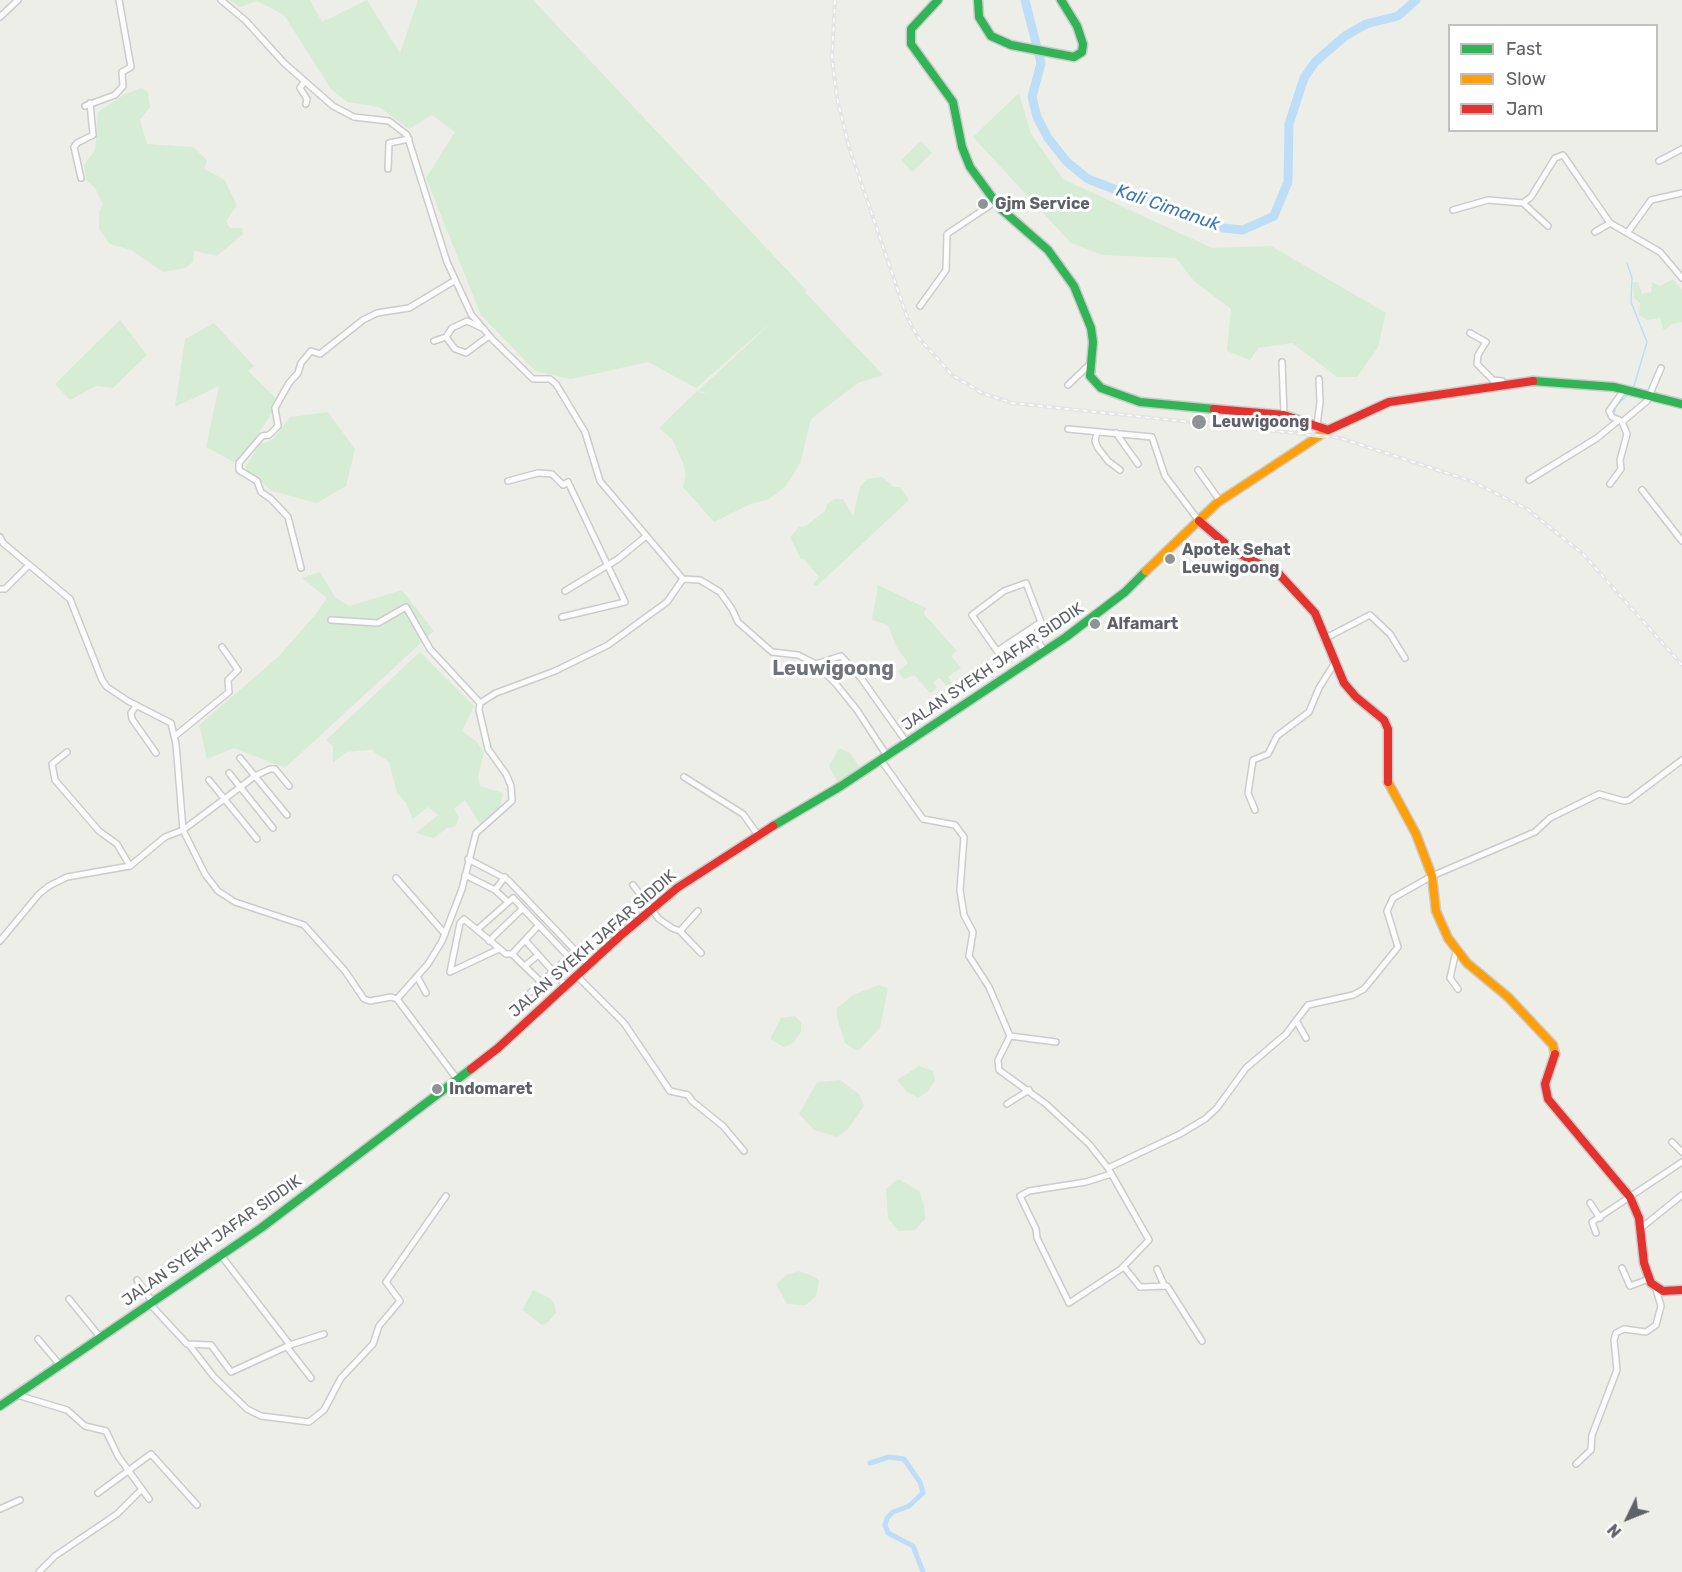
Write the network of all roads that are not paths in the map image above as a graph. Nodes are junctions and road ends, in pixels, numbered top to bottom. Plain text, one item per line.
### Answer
1 (18, 0) edge
2 (119, 0) edge
3 (221, 0) edge
4 (938, 0) edge
5 (978, 0) edge
6 (1061, 0) edge
7 (0, 17) edge
8 (304, 82) junction
9 (306, 104) dead end
10 (408, 139) junction
11 (1682, 149) edge
12 (1659, 161) dead end
13 (388, 169) dead end
14 (81, 178) dead end
15 (1682, 194) edge
16 (994, 202) junction
17 (1523, 203) junction
18 (1452, 210) dead end
19 (1610, 223) junction
20 (1548, 226) dead end
21 (1595, 232) dead end
22 (1628, 232) junction
23 (1682, 278) edge
24 (454, 281) junction
25 (920, 306) dead end
26 (484, 329) junction
27 (1470, 333) dead end
28 (489, 336) junction
29 (446, 337) junction
30 (434, 340) dead end
31 (1282, 362) dead end
32 (1089, 365) junction
33 (1661, 368) dead end
34 (1319, 379) dead end
35 (1528, 381) junction
36 (1068, 385) dead end
37 (1630, 390) junction
38 (1647, 401) junction
39 (1682, 404) edge
40 (1284, 415) junction
41 (1622, 419) junction
42 (1317, 425) junction
43 (1068, 429) dead end
44 (1328, 430) junction
45 (1097, 432) junction
46 (1116, 433) junction
47 (1138, 464) dead end
48 (1120, 470) dead end
49 (1198, 470) dead end
50 (1529, 480) dead end
51 (508, 481) dead end
52 (1610, 484) dead end
53 (1642, 490) dead end
54 (1220, 501) junction
55 (1199, 521) junction
56 (645, 537) junction
57 (1682, 541) edge
58 (1, 542) edge
59 (29, 566) junction
60 (608, 566) junction
61 (301, 568) dead end
62 (682, 579) junction
63 (0, 589) edge
64 (565, 591) dead end
65 (562, 617) dead end
66 (331, 620) dead end
67 (1030, 631) junction
68 (1324, 639) junction
69 (222, 647) dead end
70 (1045, 652) junction
71 (1405, 658) dead end
72 (816, 664) junction
73 (1334, 664) junction
74 (806, 674) dead end
75 (480, 703) junction
76 (136, 706) junction
77 (175, 736) junction
78 (907, 743) junction
79 (67, 752) dead end
80 (156, 753) dead end
81 (240, 758) dead end
82 (884, 758) junction
83 (1682, 760) edge
84 (229, 773) dead end
85 (255, 776) junction
86 (684, 777) dead end
87 (209, 780) dead end
88 (289, 786) dead end
89 (241, 788) junction
90 (225, 799) junction
91 (1255, 810) dead end
92 (287, 815) dead end
93 (273, 828) dead end
94 (183, 830) junction
95 (758, 835) junction
96 (257, 839) dead end
97 (468, 859) junction
98 (130, 866) junction
99 (465, 875) junction
100 (1432, 876) junction
101 (505, 877) junction
102 (396, 878) dead end
103 (633, 885) dead end
104 (495, 890) junction
105 (507, 902) junction
106 (522, 909) junction
107 (651, 909) junction
108 (698, 910) dead end
109 (538, 926) junction
110 (477, 929) junction
111 (680, 931) junction
112 (445, 934) junction
113 (525, 939) junction
114 (0, 941) edge
115 (489, 941) junction
116 (499, 949) junction
117 (1456, 951) junction
118 (512, 954) junction
119 (701, 954) dead end
120 (538, 955) junction
121 (525, 966) junction
122 (590, 966) junction
123 (555, 971) junction
124 (578, 977) junction
125 (418, 978) junction
126 (541, 982) junction
127 (567, 987) junction
128 (1458, 989) dead end
129 (531, 992) dead end
130 (426, 993) dead end
131 (397, 999) junction
132 (1297, 1022) junction
133 (1010, 1036) junction
134 (1306, 1038) dead end
135 (1056, 1042) dead end
136 (457, 1079) junction
137 (1029, 1090) junction
138 (1007, 1104) dead end
139 (1672, 1142) dead end
140 (744, 1151) dead end
141 (1682, 1152) edge
142 (1682, 1161) edge
143 (1110, 1171) junction
144 (1682, 1195) edge
145 (446, 1196) dead end
146 (1630, 1197) junction
147 (1590, 1203) dead end
148 (1600, 1218) junction
149 (1641, 1228) junction
150 (1596, 1233) dead end
151 (220, 1254) junction
152 (1124, 1267) junction
153 (1622, 1268) dead end
154 (1157, 1269) dead end
155 (137, 1280) dead end
156 (1652, 1283) junction
157 (1164, 1285) junction
158 (1682, 1290) edge
159 (69, 1299) dead end
160 (151, 1302) junction
161 (324, 1334) dead end
162 (100, 1336) junction
163 (38, 1339) dead end
164 (1203, 1341) dead end
165 (190, 1346) junction
166 (288, 1346) junction
167 (58, 1364) junction
168 (311, 1378) dead end
169 (15, 1395) junction
170 (0, 1406) edge
171 (1576, 1464) dead end
172 (128, 1470) junction
173 (142, 1490) junction
174 (98, 1493) dead end
175 (148, 1499) dead end
176 (20, 1500) dead end
177 (197, 1505) dead end
178 (0, 1509) edge
179 (39, 1572) edge

1 - 7 street
2 - 14 street
3 - 8 street
4 - 16 main road
5 - 6 main road
8 - 9 street
8 - 10 street
10 - 13 street
10 - 24 street
11 - 12 street
15 - 22 street
16 - 25 street
16 - 32 main road
17 - 18 street
17 - 19 street
17 - 20 street
19 - 21 street
19 - 22 street
22 - 23 street
24 - 26 street
24 - 61 street
26 - 28 street
26 - 29 street
27 - 35 street
28 - 29 street
28 - 56 street
29 - 30 street
31 - 40 street
32 - 36 street
32 - 40 main road
33 - 38 street
34 - 42 street
35 - 37 main road, JALAN SYEKH JAFAR SIDDIK
35 - 44 main road, JALAN SYEKH JAFAR SIDDIK
37 - 38 main road, JALAN SYEKH JAFAR SIDDIK
37 - 41 street
38 - 39 main road, JALAN SYEKH JAFAR SIDDIK
38 - 41 street
40 - 42 main road
41 - 50 street
41 - 52 street
42 - 44 main road
43 - 45 street
44 - 54 main road, JALAN SYEKH JAFAR SIDDIK
45 - 46 street
45 - 48 street
46 - 47 street
46 - 55 street
49 - 54 street
51 - 60 street
53 - 57 street
54 - 55 main road, JALAN SYEKH JAFAR SIDDIK
55 - 68 main road
55 - 70 main road, JALAN SYEKH JAFAR SIDDIK
56 - 60 street
56 - 62 street
58 - 59 street
59 - 63 street
59 - 76 street
60 - 64 street
60 - 65 street
62 - 72 street
62 - 75 street
66 - 75 street
67 - 67 street
67 - 70 street
68 - 71 street
68 - 73 main road
69 - 77 street
70 - 78 main road, JALAN SYEKH JAFAR SIDDIK
72 - 74 street
72 - 78 street
72 - 82 street
73 - 91 street
73 - 100 main road
75 - 97 street
76 - 77 street
76 - 80 street
77 - 94 street
78 - 82 main road, JALAN SYEKH JAFAR SIDDIK
79 - 98 street
81 - 85 street
82 - 95 main road, JALAN SYEKH JAFAR SIDDIK
82 - 133 street
83 - 100 street
84 - 89 street
85 - 88 street
85 - 89 street
85 - 92 street
86 - 95 street
87 - 90 street
89 - 90 street
89 - 93 street
90 - 94 street
90 - 96 street
94 - 98 street
94 - 131 street
95 - 107 main road, JALAN SYEKH JAFAR SIDDIK
97 - 99 street
97 - 101 street
98 - 114 street
99 - 104 street
99 - 112 street
100 - 117 main road
100 - 132 street
101 - 104 street
101 - 122 street
102 - 112 street
103 - 107 street
104 - 105 street
105 - 106 street
105 - 110 street
106 - 109 street
106 - 115 street
107 - 111 street
107 - 122 main road, JALAN SYEKH JAFAR SIDDIK
108 - 111 street
109 - 113 street
109 - 123 street
110 - 115 street
110 - 116 street
111 - 119 street
112 - 125 street
113 - 118 street
113 - 120 street
115 - 116 street
116 - 118 street
117 - 128 street
117 - 146 main road
118 - 121 street
120 - 121 street
120 - 123 street
121 - 126 street
122 - 124 main road, JALAN SYEKH JAFAR SIDDIK
123 - 126 street
123 - 127 street
124 - 127 main road, JALAN SYEKH JAFAR SIDDIK
124 - 140 street
125 - 130 street
125 - 131 street
126 - 129 street
127 - 136 main road, JALAN SYEKH JAFAR SIDDIK
131 - 136 street
132 - 134 street
132 - 143 street
133 - 135 street
133 - 137 street
136 - 151 main road, JALAN SYEKH JAFAR SIDDIK
137 - 138 street
137 - 143 street
139 - 141 street
142 - 146 street
143 - 152 street
143 - 152 street
144 - 149 street
145 - 165 street
146 - 148 street
146 - 149 main road
147 - 148 street
148 - 150 street
149 - 156 main road
151 - 160 main road, JALAN SYEKH JAFAR SIDDIK
151 - 166 street
152 - 157 street
153 - 156 street
154 - 157 street
155 - 160 street
156 - 158 main road
156 - 171 street
157 - 164 street
159 - 162 street
160 - 162 main road, JALAN SYEKH JAFAR SIDDIK
160 - 165 street
161 - 166 street
162 - 167 main road, JALAN SYEKH JAFAR SIDDIK
163 - 167 street
165 - 166 street
166 - 168 street
167 - 169 main road, JALAN SYEKH JAFAR SIDDIK
169 - 170 main road, JALAN SYEKH JAFAR SIDDIK
169 - 172 street
172 - 173 street
172 - 174 street
172 - 177 street
173 - 175 street
173 - 179 street
176 - 178 street

